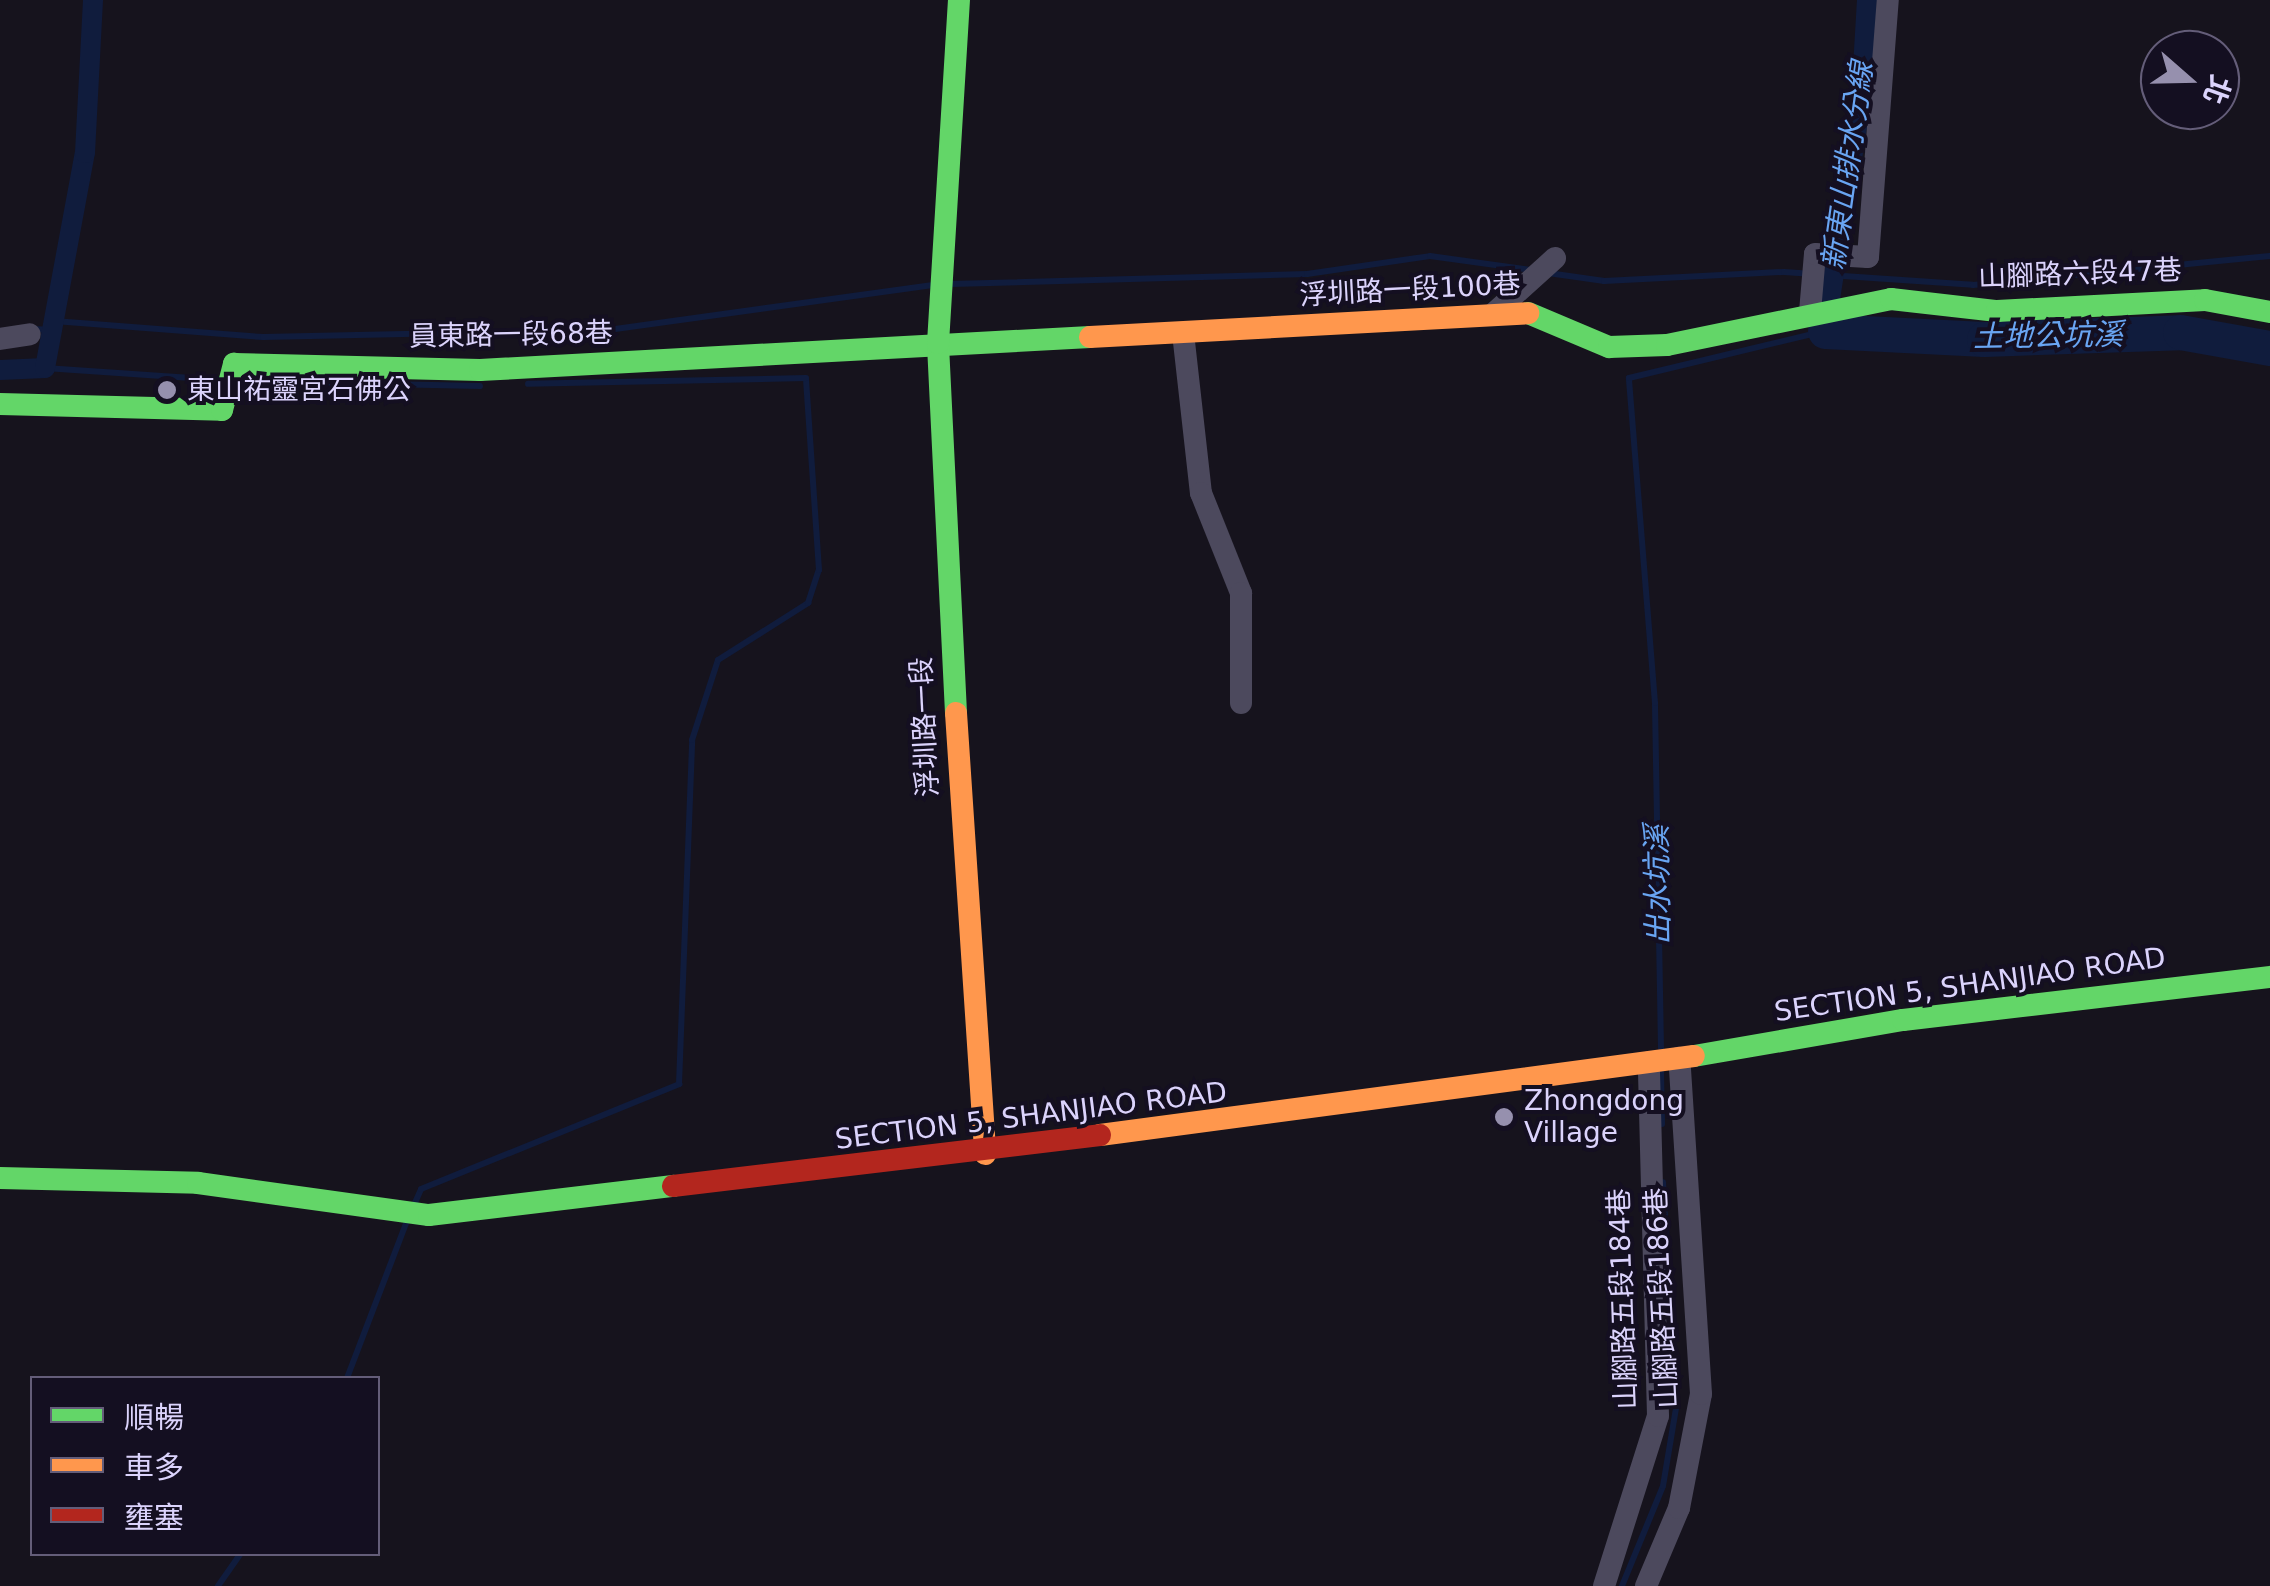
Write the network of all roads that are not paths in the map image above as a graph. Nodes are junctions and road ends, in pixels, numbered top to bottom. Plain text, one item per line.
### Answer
1 (959, 0) edge
2 (1888, 0) edge
3 (1555, 258) dead end
4 (1810, 312) junction
5 (2270, 312) edge
6 (1492, 315) junction
7 (1183, 332) junction
8 (30, 334) dead end
9 (0, 339) edge
10 (938, 343) junction
11 (0, 393) edge
12 (0, 404) edge
13 (119, 407) junction
14 (1241, 704) dead end
15 (2270, 977) edge
16 (1679, 1058) junction
17 (1650, 1062) junction
18 (986, 1154) junction
19 (0, 1178) edge
20 (1604, 1586) edge
21 (1646, 1586) edge

1 - 10 street, 浮圳路一段
2 - 4 street
3 - 6 street
4 - 5 street, 山腳路六段47巷
4 - 6 street, 浮圳路一段100巷
6 - 7 street, 浮圳路一段100巷
7 - 10 street, 浮圳路一段100巷
7 - 14 street
8 - 9 street
10 - 13 street, 員東路一段68巷
10 - 18 street, 浮圳路一段
11 - 13 street, 員東路一段68巷
12 - 13 street, 員東路一段68巷
15 - 16 street, SECTION 5, SHANJIAO ROAD
16 - 17 street, SECTION 5, SHANJIAO ROAD
16 - 21 street, 山腳路五段186巷
17 - 18 street, SECTION 5, SHANJIAO ROAD
17 - 20 street, 山腳路五段184巷
18 - 19 street, SECTION 5, SHANJIAO ROAD

